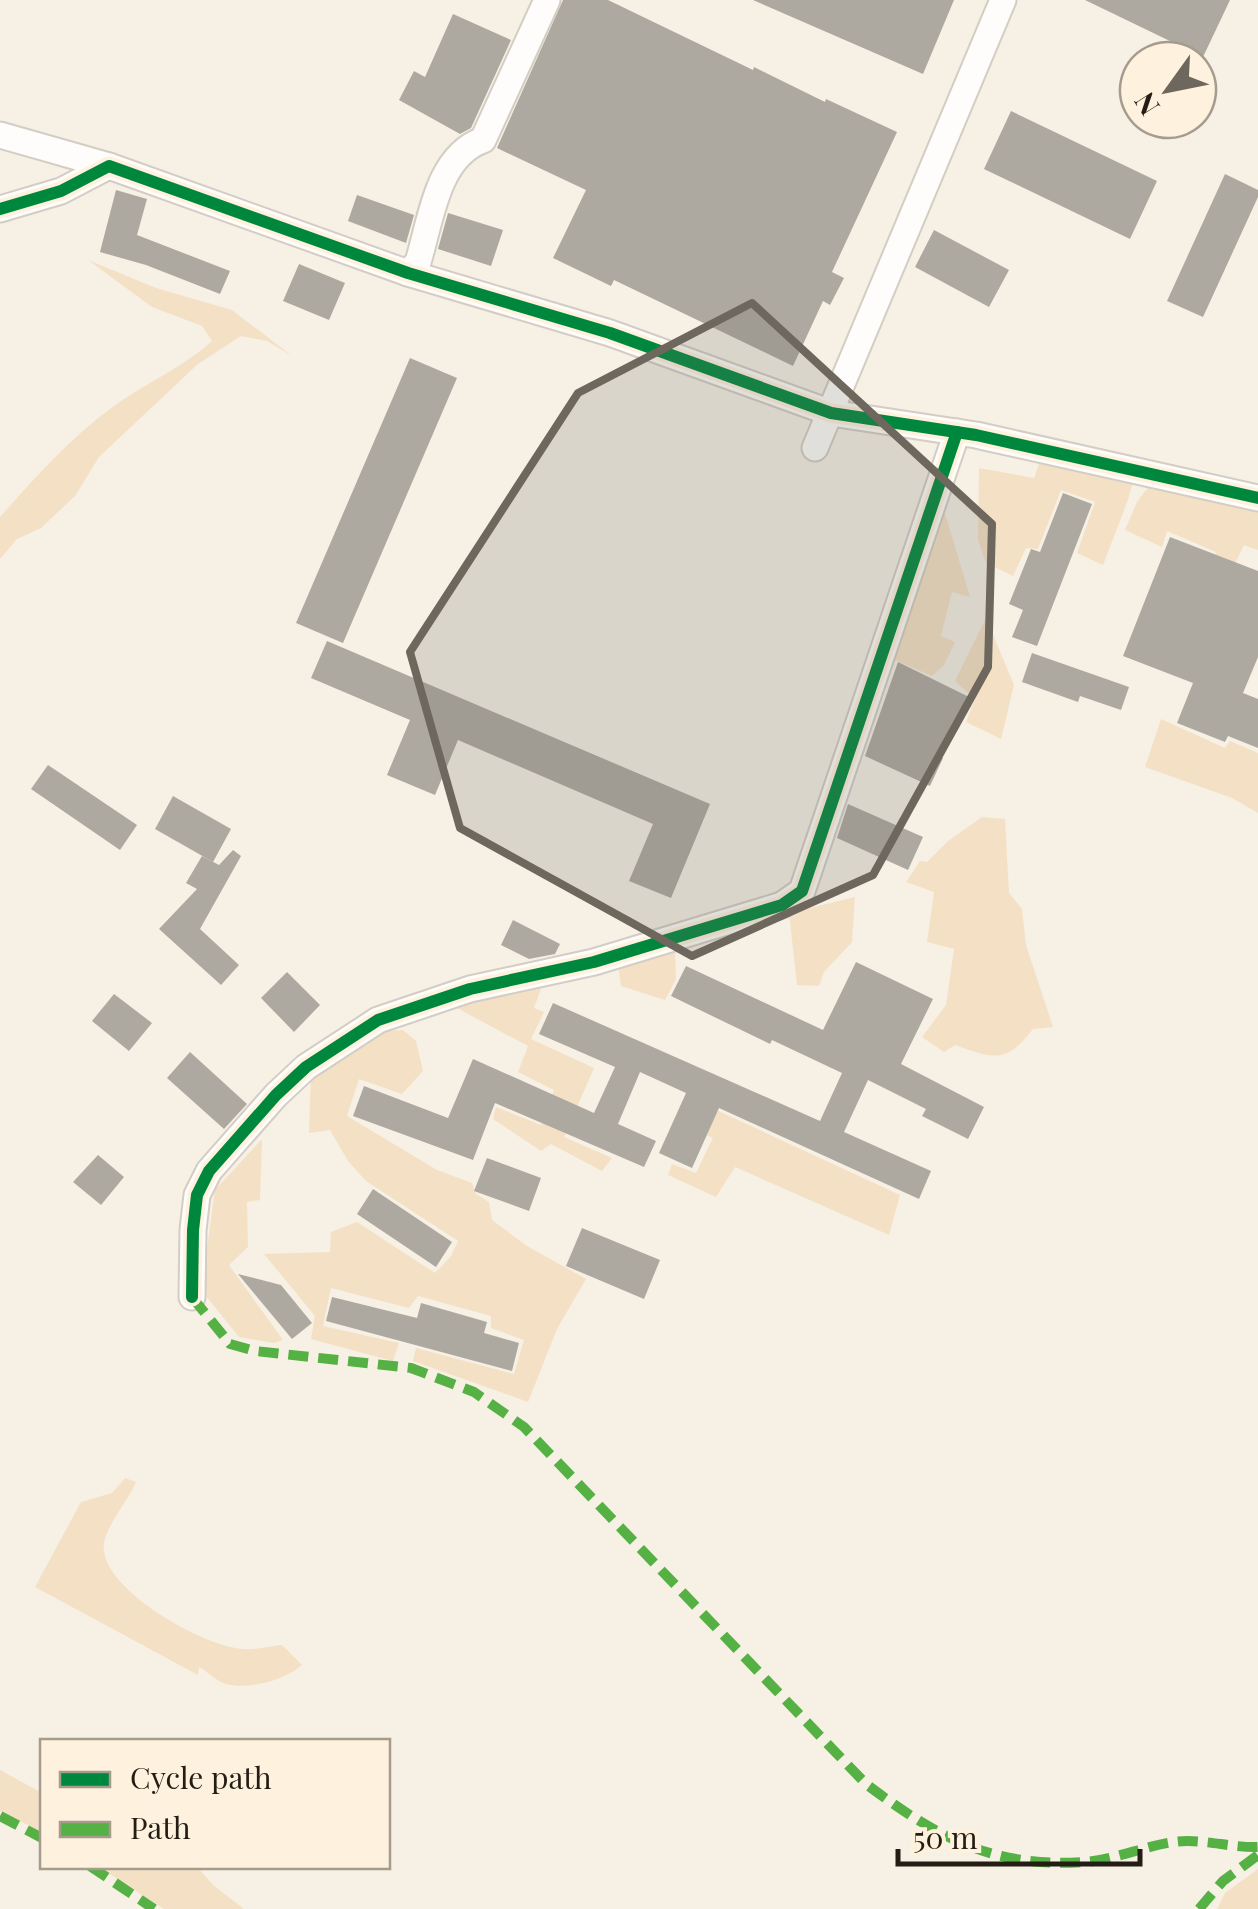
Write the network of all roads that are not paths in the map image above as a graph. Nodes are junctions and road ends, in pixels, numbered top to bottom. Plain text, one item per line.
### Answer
1 (548, 0) edge
2 (1003, 0) edge
3 (0, 135) edge
4 (108, 166) junction
5 (0, 210) edge
6 (408, 272) junction
7 (831, 413) junction
8 (957, 432) junction
9 (815, 448) dead end
10 (1258, 498) edge
11 (192, 1297) dead end

1 - 6 street
2 - 7 street
3 - 4 street
4 - 5 street
4 - 6 street
6 - 7 street
7 - 8 street
7 - 9 street
8 - 10 street
8 - 11 street

